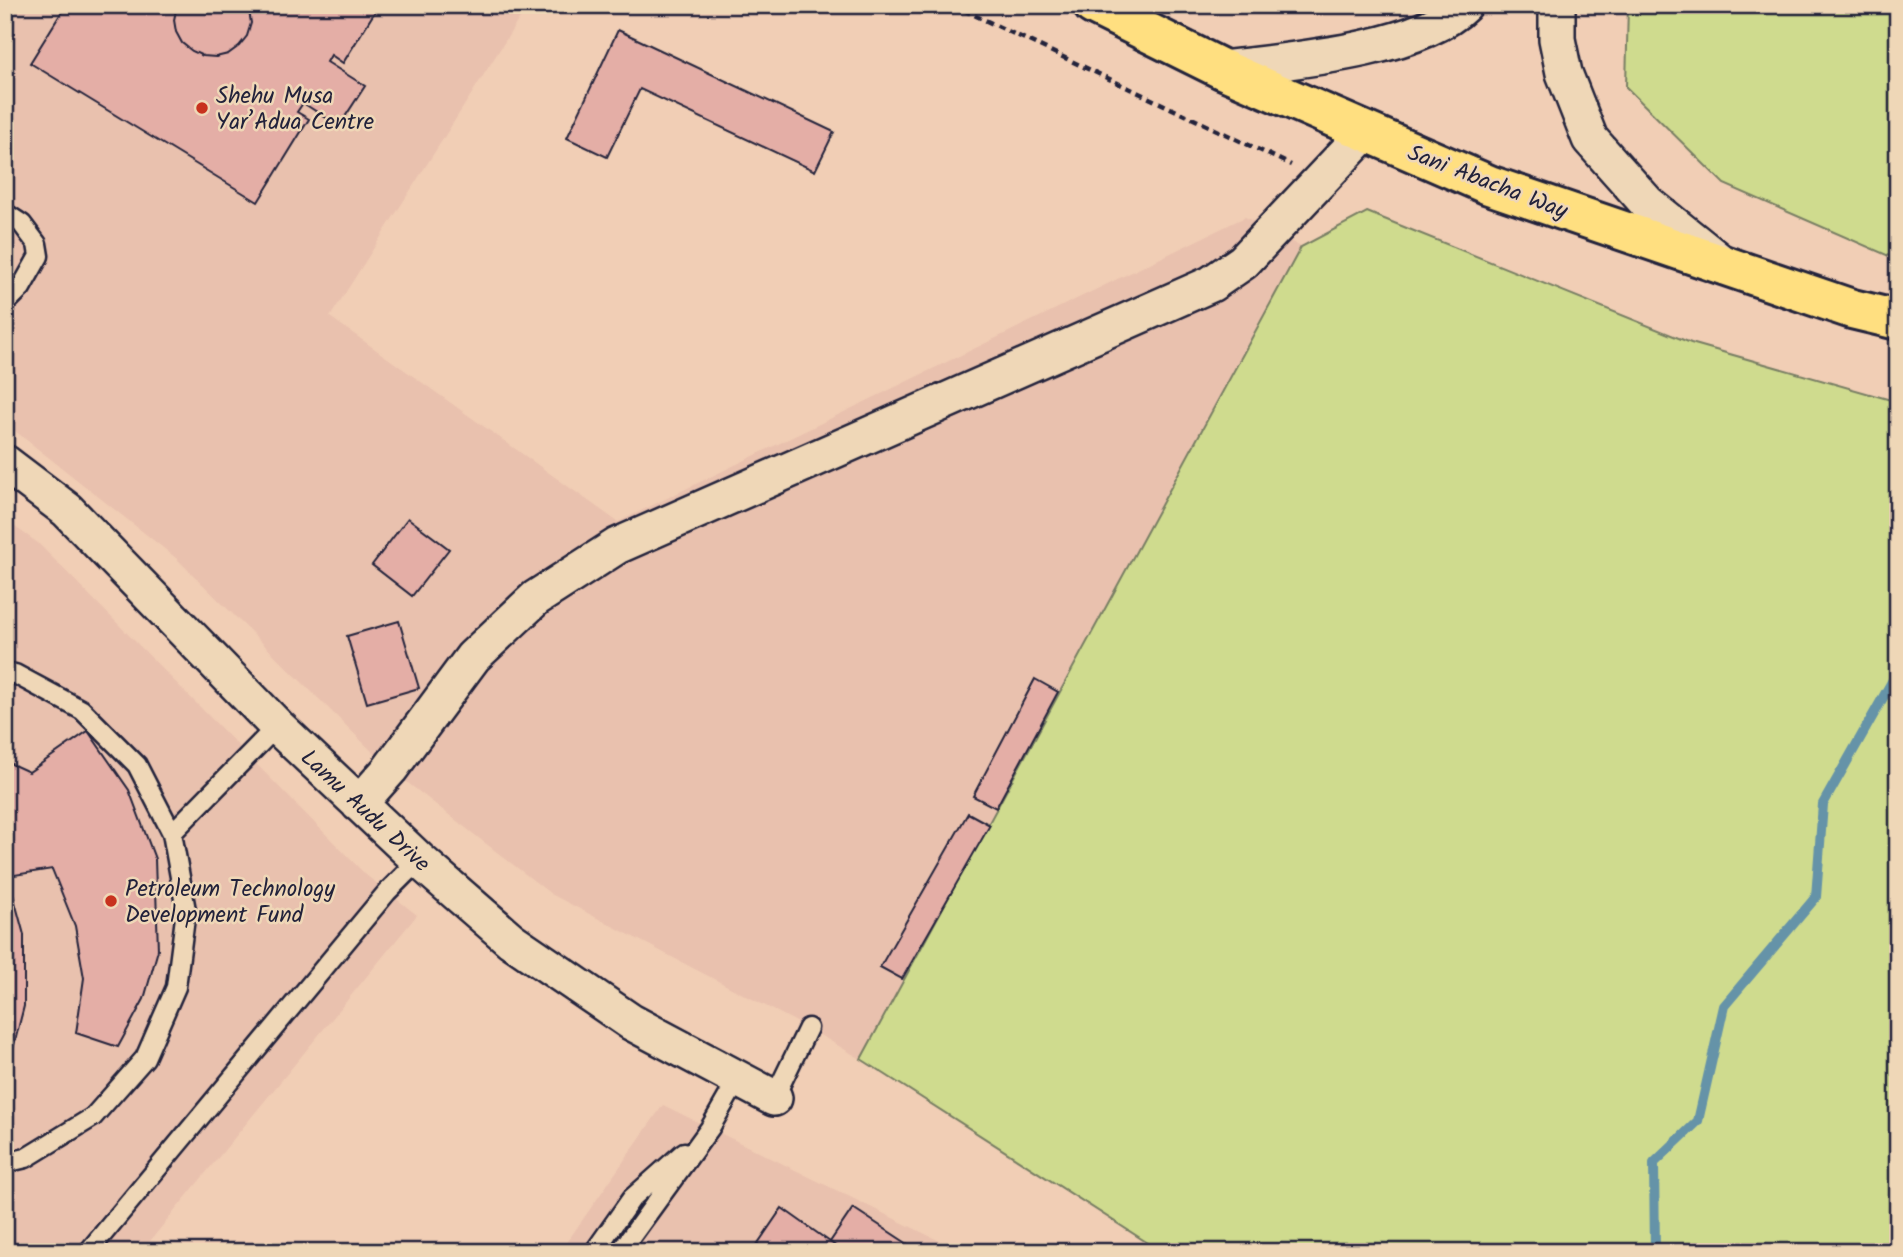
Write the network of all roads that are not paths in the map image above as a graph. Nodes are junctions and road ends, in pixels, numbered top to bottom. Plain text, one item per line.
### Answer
1 (1093, 5) edge
2 (1464, 5) edge
3 (1557, 5) edge
4 (1223, 69) junction
5 (1366, 132) junction
6 (5, 213) edge
7 (1725, 265) junction
8 (5, 304) edge
9 (1898, 320) edge
10 (5, 463) edge
11 (5, 672) edge
12 (277, 726) junction
13 (359, 804) junction
14 (172, 833) junction
15 (419, 860) junction
16 (808, 1028) dead end
17 (738, 1079) junction
18 (774, 1098) joint
19 (710, 1128) junction
20 (5, 1163) edge
21 (88, 1252) edge
22 (594, 1252) edge
23 (620, 1252) edge

1 - 4 highway, Sani Abacha Way
2 - 4 street
3 - 7 street
4 - 5 highway, Sani Abacha Way
5 - 7 highway, Sani Abacha Way
5 - 13 street
6 - 8 lane
7 - 9 highway, Sani Abacha Way
10 - 12 street, Lamu Audu Drive
11 - 14 lane
12 - 13 street, Lamu Audu Drive
12 - 14 lane
13 - 15 street, Lamu Audu Drive
14 - 20 lane
15 - 17 street, Lamu Audu Drive
15 - 21 lane
16 - 18 lane
17 - 18 street, Lamu Audu Drive
17 - 19 lane
19 - 22 lane
19 - 23 lane

